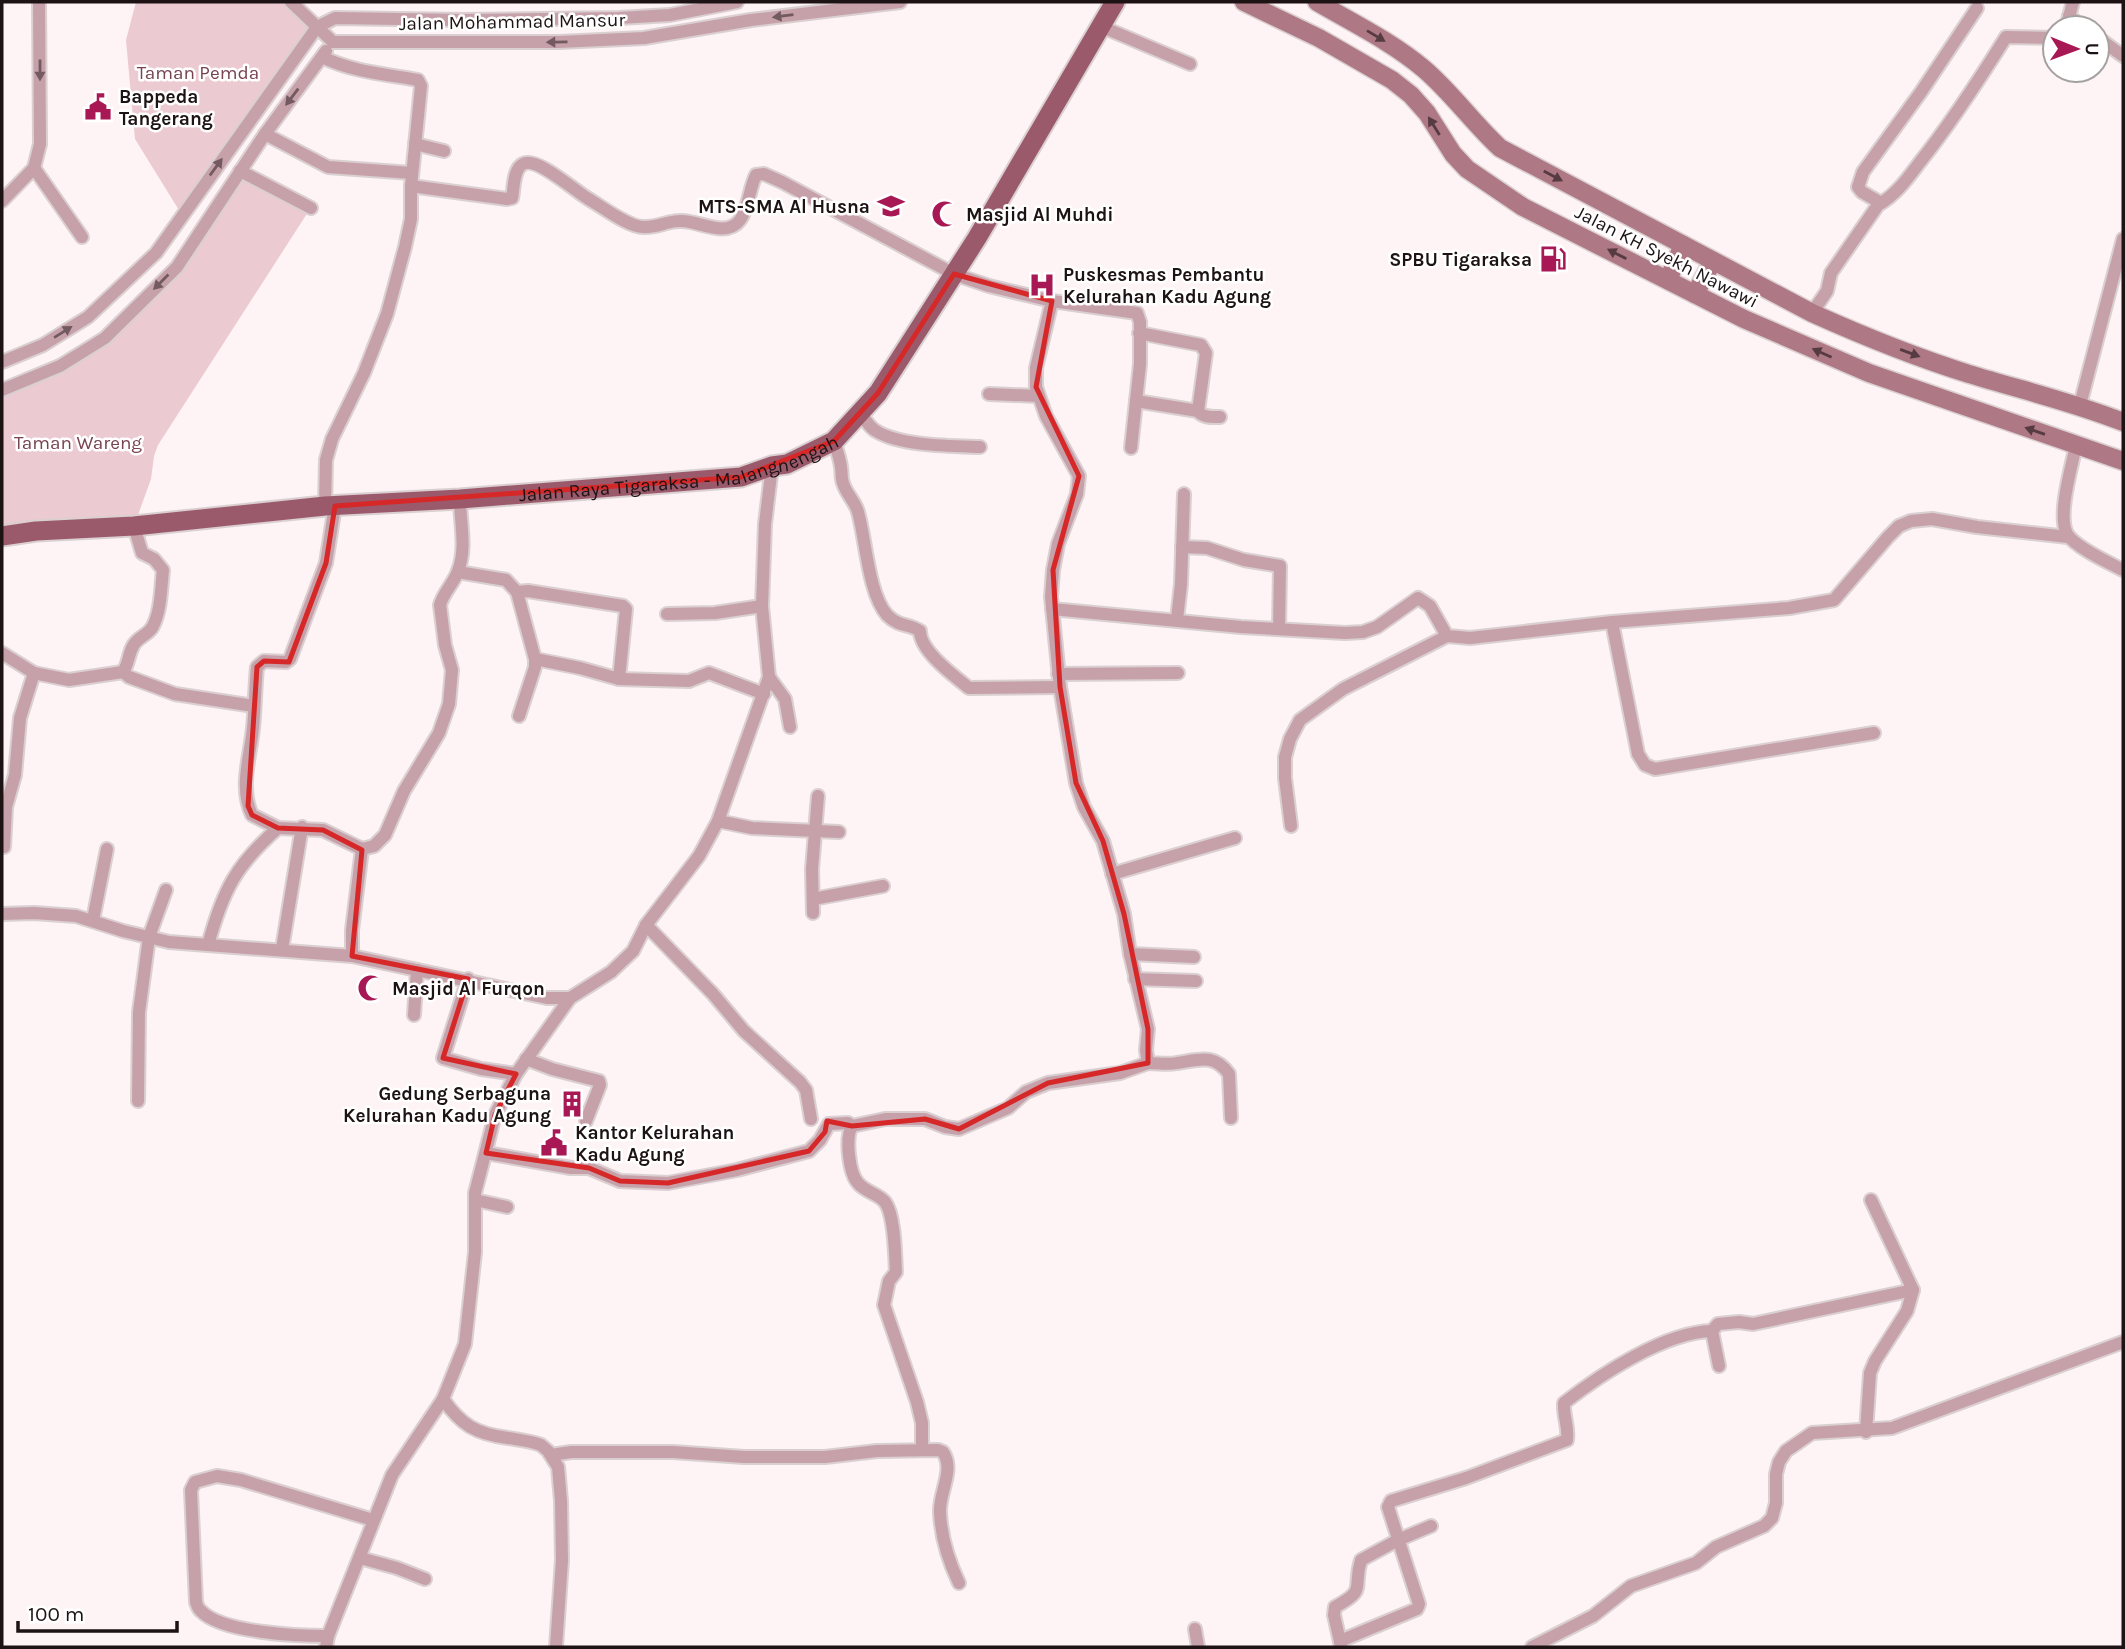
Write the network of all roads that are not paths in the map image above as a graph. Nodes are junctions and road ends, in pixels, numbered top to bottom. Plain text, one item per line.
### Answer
1 (39, 2) edge
2 (291, 2) edge
3 (737, 2) edge
4 (900, 2) edge
5 (1115, 2) edge
6 (1244, 2) edge
7 (1317, 2) edge
8 (670, 8) edge
9 (1977, 8) dead end
10 (1100, 26) junction
11 (317, 27) junction
12 (2041, 38) edge
13 (333, 43) junction
14 (322, 57) junction
15 (1190, 64) dead end
16 (265, 134) junction
17 (415, 144) junction
18 (444, 150) dead end
19 (34, 168) junction
20 (240, 171) junction
21 (412, 180) junction
22 (2, 201) edge
23 (1881, 203) junction
24 (311, 208) dead end
25 (82, 237) dead end
26 (2123, 239) edge
27 (1683, 245) junction
28 (1713, 261) junction
29 (954, 274) junction
30 (1668, 281) junction
31 (1695, 294) junction
32 (1052, 301) junction
33 (1812, 313) junction
34 (1139, 333) junction
35 (2, 362) edge
36 (2, 390) edge
37 (989, 394) dead end
38 (1038, 396) junction
39 (1136, 401) junction
40 (2080, 405) junction
41 (1198, 411) junction
42 (861, 414) junction
43 (1220, 417) dead end
44 (2123, 422) edge
45 (834, 441) junction
46 (2076, 445) junction
47 (980, 447) dead end
48 (1131, 448) dead end
49 (2123, 461) edge
50 (772, 466) junction
51 (1184, 494) dead end
52 (460, 499) junction
53 (330, 506) junction
54 (134, 526) junction
55 (2, 536) edge
56 (2068, 537) junction
57 (1182, 547) junction
58 (2123, 569) edge
59 (458, 572) junction
60 (517, 592) junction
61 (762, 606) junction
62 (1052, 609) junction
63 (667, 614) dead end
64 (1177, 620) junction
65 (1612, 622) junction
66 (1279, 629) junction
67 (1447, 636) junction
68 (2, 653) edge
69 (535, 659) junction
70 (123, 672) junction
71 (34, 673) junction
72 (1178, 673) dead end
73 (769, 677) junction
74 (618, 679) junction
75 (1059, 680) junction
76 (764, 694) junction
77 (254, 706) junction
78 (519, 716) dead end
79 (790, 727) dead end
80 (1874, 733) dead end
81 (818, 796) dead end
82 (4, 807) edge
83 (718, 821) junction
84 (1291, 826) dead end
85 (302, 827) junction
86 (278, 828) junction
87 (816, 831) junction
88 (839, 832) dead end
89 (1235, 838) dead end
90 (4, 847) dead end
91 (107, 849) dead end
92 (362, 849) junction
93 (1112, 874) junction
94 (883, 887) dead end
95 (166, 890) dead end
96 (813, 899) junction
97 (813, 913) dead end
98 (2, 914) edge
99 (93, 920) junction
100 (646, 925) junction
101 (149, 937) junction
102 (208, 945) junction
103 (282, 949) junction
104 (1130, 954) junction
105 (352, 956) junction
106 (1194, 957) dead end
107 (417, 970) junction
108 (468, 979) junction
109 (1135, 979) junction
110 (1196, 981) dead end
111 (570, 998) junction
112 (414, 1015) dead end
113 (526, 1059) junction
114 (1148, 1063) junction
115 (516, 1074) junction
116 (138, 1101) dead end
117 (1231, 1118) dead end
118 (811, 1119) dead end
119 (586, 1121) dead end
120 (852, 1126) junction
121 (486, 1153) junction
122 (475, 1200) junction
123 (1871, 1200) dead end
124 (507, 1207) dead end
125 (1913, 1290) junction
126 (1712, 1331) junction
127 (2123, 1342) edge
128 (1719, 1366) dead end
129 (443, 1399) junction
130 (1867, 1432) junction
131 (922, 1450) junction
132 (551, 1455) junction
133 (373, 1520) junction
134 (1431, 1525) dead end
135 (1398, 1540) junction
136 (360, 1558) junction
137 (425, 1579) dead end
138 (959, 1583) dead end
139 (1195, 1629) dead end
140 (327, 1642) edge
141 (1341, 1644) edge
142 (556, 1647) edge
143 (1198, 1647) edge
144 (1532, 1647) edge

1 -> 19 street
2 - 11 street
3 - 8 street, Jalan Mohammad Mansur
4 -> 13 street, Jalan Mohammad Mansur
5 - 10 main road, Jalan Raya Tigaraksa - Malangnengah
30 -> 6 main road, Jalan KH Syekh Nawawi
7 -> 27 main road, Jalan KH Syekh Nawawi
8 - 11 street, Jalan Mohammad Mansur
9 - 23 street
10 - 15 street
10 - 29 main road, Jalan Raya Tigaraksa - Malangnengah
11 - 13 street
35 -> 11 street
12 - 23 street
13 - 14 street
14 -> 16 street
14 - 17 street
16 - 20 street
16 - 21 street
17 - 18 street
17 - 21 street
19 - 22 street
19 - 25 street
20 - 24 street
20 -> 36 street
21 - 29 street
21 - 53 street
23 - 33 street
26 - 40 street
27 - 28 main road, Jalan KH Syekh Nawawi
27 - 30 main road
28 - 31 main road
28 - 33 main road, Jalan KH Syekh Nawawi
29 - 32 street
29 - 42 main road, Jalan Raya Tigaraksa - Malangnengah
30 - 31 main road, Jalan KH Syekh Nawawi
46 -> 31 main road, Jalan KH Syekh Nawawi
32 - 34 street
32 - 38 street
33 -> 40 main road, Jalan KH Syekh Nawawi
34 - 39 street
34 - 41 street
37 - 38 street
38 - 62 street
39 - 41 street
39 - 48 street
40 - 44 main road, Jalan KH Syekh Nawawi
41 - 43 street
42 - 45 main road, Jalan Raya Tigaraksa - Malangnengah
42 - 47 street
45 - 50 main road, Jalan Raya Tigaraksa - Malangnengah
45 - 75 street
46 - 49 main road, Jalan KH Syekh Nawawi
46 - 56 street
50 - 52 main road, Jalan Raya Tigaraksa - Malangnengah
50 - 61 street
51 - 57 street
52 - 53 main road, Jalan Raya Tigaraksa - Malangnengah
52 - 59 street
53 - 54 main road, Jalan Raya Tigaraksa - Malangnengah
53 - 77 street
54 - 55 main road, Jalan Raya Tigaraksa - Malangnengah
54 - 70 street
56 - 58 street
56 - 65 street
57 - 64 street
57 - 66 street
59 - 60 street
59 - 92 street
60 - 69 street
60 - 74 street
61 - 63 street
61 - 73 street
62 - 64 street
62 - 75 street
64 - 66 street
65 - 67 street
65 - 80 street
66 - 67 street
67 - 84 street
68 - 71 street
69 - 74 street
69 - 78 street
70 - 71 street
70 - 77 street
71 - 82 street
72 - 75 street
73 - 76 street
73 - 79 street
74 - 76 street
75 - 93 street
76 - 83 street
77 - 86 street
81 - 87 street
82 - 90 street
83 - 87 street
83 - 100 street
85 - 86 street
85 - 92 street
85 - 103 street
86 - 102 street
87 - 88 street
87 - 96 street
89 - 93 street
91 - 99 street
92 - 105 street
93 - 104 street
94 - 96 street
95 - 101 street
96 - 97 street
98 - 99 street
99 - 101 street
100 - 111 street
100 - 118 street
101 - 102 street
101 - 116 street
102 - 103 street
103 - 105 street
104 - 106 street
104 - 109 street
105 - 107 street
107 - 108 street
107 - 112 street
108 - 111 street
108 - 115 street
109 - 110 street
109 - 114 street
111 - 113 street
113 - 115 street
113 - 119 street
114 - 117 street
114 - 120 street
115 - 121 street
120 - 121 street
120 - 131 street
121 - 122 street
122 - 124 street
122 - 129 street
123 - 125 street
125 - 126 street
125 - 130 street
126 - 128 street
126 - 135 street
127 - 130 street
129 - 132 street
129 - 133 street
130 - 144 street
131 - 132 street
131 - 138 street
132 - 142 street
133 - 136 street
133 - 140 street
134 - 135 street
135 - 141 street
135 - 141 street
136 - 137 street
136 - 140 street
139 - 143 street

